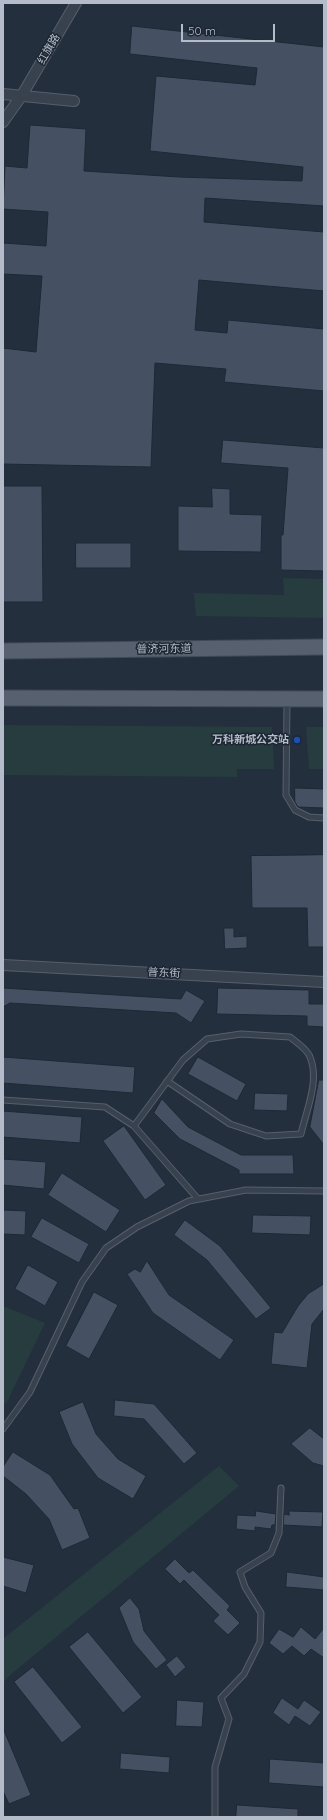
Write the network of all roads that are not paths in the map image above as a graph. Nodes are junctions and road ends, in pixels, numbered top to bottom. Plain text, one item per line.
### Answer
1 (76, 3) edge
2 (3, 94) edge
3 (22, 95) junction
4 (74, 101) dead end
5 (3, 122) edge
6 (3, 130) edge
7 (324, 647) edge
8 (3, 651) edge
9 (3, 698) edge
10 (287, 698) junction
11 (324, 699) edge
12 (324, 818) edge
13 (3, 965) edge
14 (324, 982) edge
15 (167, 1081) junction
16 (3, 1100) edge
17 (134, 1126) junction
18 (324, 1192) edge
19 (198, 1199) junction
20 (3, 1429) edge
21 (281, 1488) dead end
22 (215, 1817) edge

1 - 3 street, 红旗路
2 - 3 street
3 - 4 street
3 - 5 street
3 - 6 street
7 - 8 main road, 普济河东道
9 - 10 main road
10 - 11 main road
10 - 12 lane
13 - 14 street, 普东街
15 - 15 lane
15 - 17 lane
16 - 17 lane
17 - 19 lane
18 - 19 lane
19 - 20 lane
21 - 22 lane

